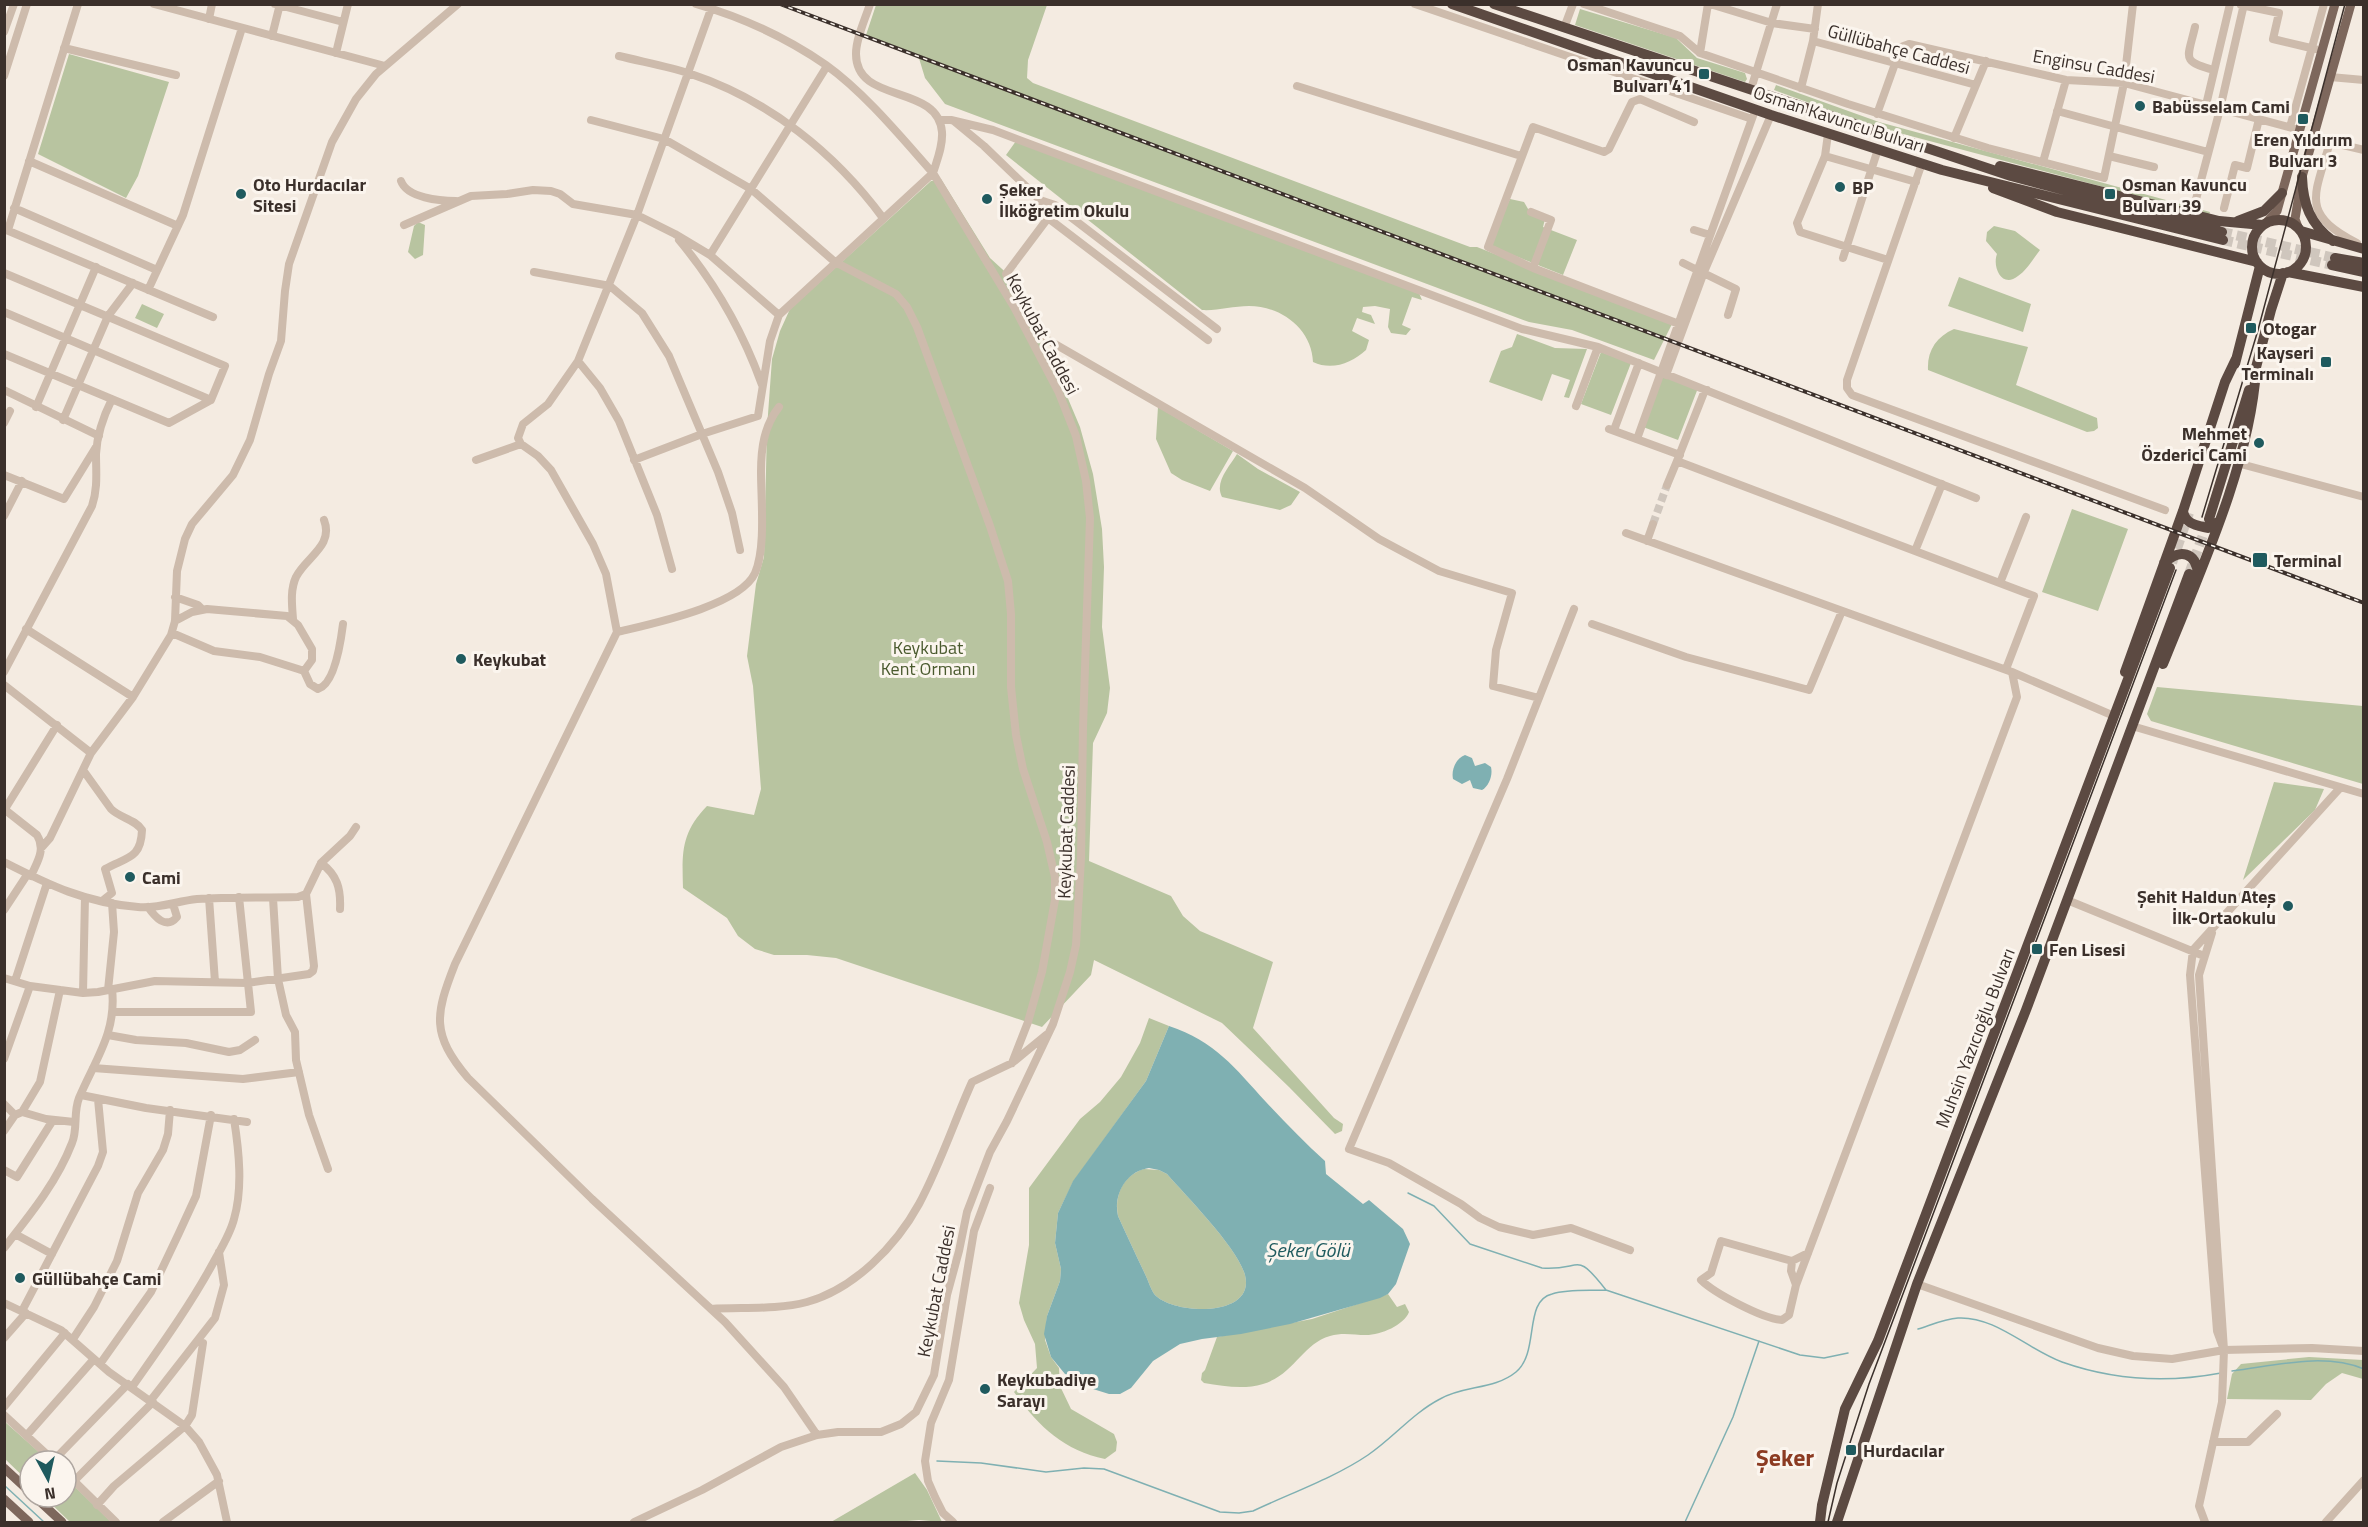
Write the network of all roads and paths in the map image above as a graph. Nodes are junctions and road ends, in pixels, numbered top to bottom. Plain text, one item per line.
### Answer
1 (14, 4) edge
2 (27, 4) edge
3 (78, 4) edge
4 (154, 4) edge
5 (212, 4) edge
6 (348, 4) edge
7 (458, 4) edge
8 (696, 4) edge
9 (870, 4) edge
10 (1415, 4) edge
11 (1452, 4) edge
12 (1494, 4) edge
13 (1573, 4) edge
14 (1584, 4) edge
15 (1709, 4) edge
16 (1777, 4) edge
17 (1818, 4) edge
18 (2133, 4) edge
19 (2230, 4) edge
20 (2324, 4) edge
21 (2335, 4) edge
22 (2351, 4) edge
23 (278, 5) edge
24 (2242, 5) edge
25 (711, 9) junction
26 (209, 19) junction
27 (343, 22) junction
28 (1772, 22) junction
29 (2195, 27) dead end
30 (242, 28) junction
31 (1564, 28) junction
32 (1815, 29) junction
33 (4, 32) edge
34 (272, 36) junction
35 (1813, 42) junction
36 (64, 48) junction
37 (2317, 49) junction
38 (336, 52) junction
39 (1700, 53) junction
40 (619, 56) dead end
41 (1986, 61) junction
42 (1894, 64) junction
43 (385, 66) junction
44 (827, 66) junction
45 (2214, 70) junction
46 (689, 73) junction
47 (1756, 73) junction
48 (176, 75) dead end
49 (4, 76) edge
50 (2330, 77) junction
51 (2066, 80) junction
52 (2364, 80) edge
53 (2124, 83) junction
54 (1976, 85) junction
55 (1297, 86) dead end
56 (1801, 88) junction
57 (1751, 89) junction
58 (2206, 105) junction
59 (2220, 109) junction
60 (2057, 111) junction
61 (1754, 114) junction
62 (1877, 114) junction
63 (1771, 115) junction
64 (2259, 119) junction
65 (591, 120) dead end
66 (939, 120) junction
67 (951, 120) junction
68 (1694, 122) dead end
69 (789, 125) junction
70 (2115, 128) junction
71 (2295, 129) junction
72 (1828, 134) junction
73 (1954, 138) junction
74 (2313, 138) junction
75 (664, 139) junction
76 (2330, 142) junction
77 (1878, 149) junction
78 (2364, 150) edge
79 (2208, 152) junction
80 (1521, 156) junction
81 (1825, 156) junction
82 (2109, 156) junction
83 (29, 161) junction
84 (2043, 162) junction
85 (1922, 163) junction
86 (2154, 167) dead end
87 (1871, 169) junction
88 (1942, 170) junction
89 (933, 173) junction
90 (2302, 177) junction
91 (401, 181) dead end
92 (1916, 182) junction
93 (751, 189) junction
94 (2282, 193) junction
95 (1040, 200) junction
96 (457, 201) junction
97 (2194, 203) dead end
98 (14, 208) junction
99 (2224, 208) dead end
100 (1531, 212) dead end
101 (637, 215) junction
102 (883, 218) junction
103 (1048, 218) junction
104 (2264, 224) junction
105 (404, 225) dead end
106 (178, 226) junction
107 (6, 229) edge
108 (2299, 229) junction
109 (1694, 230) dead end
110 (2224, 232) junction
111 (675, 234) junction
112 (1710, 235) junction
113 (2333, 241) junction
114 (1846, 246) junction
115 (2364, 248) edge
116 (710, 255) junction
117 (1843, 258) dead end
118 (1888, 260) junction
119 (835, 262) junction
120 (1683, 263) dead end
121 (2364, 263) edge
122 (2259, 264) junction
123 (96, 267) junction
124 (1533, 268) junction
125 (157, 270) junction
126 (1701, 271) junction
127 (534, 272) dead end
128 (2286, 272) junction
129 (2364, 272) edge
130 (4, 273) edge
131 (1005, 274) junction
132 (133, 283) junction
133 (1000, 284) junction
134 (610, 286) junction
135 (2364, 287) edge
136 (148, 290) junction
137 (80, 304) junction
138 (4, 312) edge
139 (779, 315) junction
140 (1728, 315) dead end
141 (108, 316) junction
142 (213, 317) dead end
143 (1679, 324) junction
144 (1217, 329) dead end
145 (65, 338) junction
146 (1208, 340) dead end
147 (1598, 347) junction
148 (93, 350) junction
149 (4, 354) edge
150 (578, 361) junction
151 (1639, 363) junction
152 (2256, 370) junction
153 (50, 373) junction
154 (1664, 373) junction
155 (78, 385) junction
156 (764, 389) junction
157 (4, 390) edge
158 (1707, 390) junction
159 (112, 399) junction
160 (211, 400) junction
161 (36, 406) junction
162 (1576, 406) dead end
163 (778, 407) dead end
164 (10, 411) dead end
165 (63, 420) junction
166 (4, 423) edge
167 (702, 434) junction
168 (99, 436) junction
169 (1636, 439) junction
170 (521, 444) junction
171 (97, 446) junction
172 (1678, 458) junction
173 (476, 460) dead end
174 (634, 460) junction
175 (2237, 463) junction
176 (4, 474) edge
177 (22, 482) junction
178 (1942, 484) junction
179 (1667, 485) tunnel mouth
180 (2364, 497) edge
181 (1976, 498) dead end
182 (2165, 510) dead end
183 (2186, 512) junction
184 (4, 516) edge
185 (2026, 517) dead end
186 (324, 520) dead end
187 (2213, 521) junction
188 (1653, 524) tunnel mouth
189 (1626, 533) dead end
190 (1647, 541) junction
191 (740, 550) dead end
192 (1915, 551) junction
193 (2167, 566) junction
194 (672, 569) dead end
195 (2193, 574) junction
196 (2000, 583) junction
197 (175, 597) junction
198 (202, 609) junction
199 (1574, 609) dead end
200 (1842, 611) junction
201 (293, 619) junction
202 (175, 621) junction
203 (343, 624) dead end
204 (1592, 624) dead end
205 (26, 629) junction
206 (617, 632) junction
207 (172, 633) junction
208 (2009, 670) junction
209 (304, 671) junction
210 (4, 672) edge
211 (4, 685) edge
212 (133, 697) junction
213 (1539, 698) junction
214 (2114, 716) junction
215 (57, 725) junction
216 (2132, 726) junction
217 (92, 753) junction
218 (83, 770) junction
219 (2340, 788) junction
220 (2364, 794) edge
221 (5, 809) edge
222 (356, 827) dead end
223 (42, 847) junction
224 (4, 862) edge
225 (321, 863) junction
226 (29, 876) junction
227 (46, 883) junction
228 (306, 894) junction
229 (85, 897) junction
230 (239, 897) junction
231 (209, 898) junction
232 (273, 898) junction
233 (2067, 900) junction
234 (102, 901) junction
235 (112, 903) junction
236 (173, 904) junction
237 (148, 907) junction
238 (340, 909) dead end
239 (4, 910) edge
240 (2214, 929) junction
241 (2193, 950) junction
242 (2204, 956) junction
243 (4, 978) edge
244 (278, 979) junction
245 (15, 981) junction
246 (215, 982) junction
247 (247, 983) junction
248 (30, 986) junction
249 (110, 989) junction
250 (60, 990) junction
251 (83, 993) junction
252 (113, 1012) junction
253 (1047, 1034) junction
254 (108, 1035) junction
255 (255, 1040) dead end
256 (4, 1059) edge
257 (1012, 1063) junction
258 (93, 1068) junction
259 (299, 1072) junction
260 (81, 1095) junction
261 (98, 1099) junction
262 (4, 1104) edge
263 (170, 1110) junction
264 (18, 1114) junction
265 (211, 1115) junction
266 (234, 1119) junction
267 (53, 1120) junction
268 (74, 1122) junction
269 (247, 1122) dead end
270 (4, 1131) edge
271 (328, 1169) dead end
272 (4, 1170) edge
273 (990, 1188) dead end
274 (15, 1234) junction
275 (4, 1248) edge
276 (1630, 1250) dead end
277 (219, 1252) junction
278 (1808, 1253) junction
279 (52, 1254) junction
280 (1792, 1261) junction
281 (1917, 1284) junction
282 (1796, 1285) junction
283 (4, 1304) edge
284 (711, 1309) junction
285 (24, 1312) junction
286 (65, 1333) junction
287 (4, 1338) edge
288 (73, 1339) junction
289 (203, 1343) dead end
290 (2224, 1350) junction
291 (2364, 1351) edge
292 (97, 1362) junction
293 (130, 1386) junction
294 (152, 1401) junction
295 (4, 1407) edge
296 (2277, 1414) dead end
297 (4, 1415) edge
298 (185, 1426) junction
299 (27, 1435) junction
300 (817, 1435) junction
301 (2213, 1442) junction
302 (41, 1449) edge
303 (65, 1449) edge
304 (4, 1468) edge
305 (78, 1477) edge
306 (2364, 1480) edge
307 (18, 1481) edge
308 (219, 1481) junction
309 (78, 1485) edge
310 (4, 1499) edge
311 (97, 1504) junction
312 (48, 1509) edge
313 (28, 1522) edge
314 (62, 1522) edge
315 (116, 1522) edge
316 (163, 1522) edge
317 (225, 1522) edge
318 (634, 1522) edge
319 (953, 1522) edge
320 (1820, 1522) edge
321 (1837, 1522) edge
322 (2205, 1522) edge
323 (2326, 1522) edge

1 - 33 street
2 - 49 street
3 - 36 street
4 - 26 street
5 - 26 street
6 - 27 street
7 - 43 street
8 - 25 street, Keykubat Caddesi
9 - 66 street
10 - 61 street
11 - 61 highway, Osman Kavuncu Bulvarı
12 - 31 highway, Osman Kavuncu Bulvarı
13 - 31 street
14 - 39 street
15 - 28 street, Güllübahçe Caddesi
15 - 39 street
16 - 28 street
17 - 32 street
18 - 53 street
19 - 45 street
20 - 37 street
21 - 37 main road
22 - 50 main road
23 - 27 street
23 - 34 street
24 - 37 street
24 - 59 street
25 - 44 street, Keykubat Caddesi
25 - 46 street
26 - 30 street
27 - 38 street
28 - 32 street, Güllübahçe Caddesi
28 - 47 street
29 - 45 street
30 - 34 street
30 - 106 street
31 - 57 highway, Osman Kavuncu Bulvarı
32 - 35 street
34 - 38 street
35 - 42 street, Güllübahçe Caddesi
35 - 56 street
36 - 48 street
36 - 83 street
37 - 71 main road
38 - 43 street
39 - 47 street
40 - 46 street
41 - 42 street, Enginsu Caddesi
41 - 51 street, Enginsu Caddesi
41 - 54 street
42 - 54 street, Güllübahçe Caddesi
42 - 62 street
43 - 197 street
44 - 69 street
44 - 89 street, Keykubat Caddesi
45 - 58 street
46 - 69 street
46 - 75 street
47 - 56 street
47 - 57 street
50 - 52 street
50 - 74 main road
51 - 53 street, Enginsu Caddesi
51 - 60 street
53 - 58 street, Enginsu Caddesi
53 - 70 street
54 - 73 street
55 - 80 street
56 - 62 street
57 - 110 highway, Osman Kavuncu Bulvarı
58 - 59 street, Enginsu Caddesi
59 - 64 street, Enginsu Caddesi
59 - 79 street
60 - 70 street
60 - 84 street
61 - 63 highway, Osman Kavuncu Bulvarı
61 - 112 street
62 - 73 street
63 - 72 highway, Osman Kavuncu Bulvarı
63 - 126 street
64 - 71 street, Enginsu Caddesi
64 - 99 street
65 - 75 street
66 - 67 street
66 - 89 street
67 - 95 street
67 - 147 street
68 - 80 street
69 - 93 street
69 - 102 street
70 - 79 street
70 - 82 street
71 - 94 main road
72 - 77 highway, Osman Kavuncu Bulvarı
72 - 81 street
73 - 84 street
74 - 76 street
74 - 90 main road
75 - 93 street
75 - 101 street
76 - 78 street
76 - 115 street
77 - 85 highway, Osman Kavuncu Bulvarı
77 - 87 street
79 - 97 street
80 - 124 street
81 - 87 street
81 - 114 street
82 - 84 street
82 - 86 street
83 - 98 street
83 - 106 street
85 - 88 highway, Osman Kavuncu Bulvarı
85 - 92 street
87 - 92 street
87 - 114 street
88 - 110 highway, Osman Kavuncu Bulvarı
88 - 122 highway
89 - 102 street
89 - 133 street, Keykubat Caddesi
90 - 108 main road
90 - 113 highway
91 - 96 street
92 - 118 street
93 - 116 street
93 - 119 street
94 - 104 main road
94 - 110 highway
95 - 103 street
95 - 144 street
96 - 101 street
96 - 105 street
98 - 107 street
98 - 125 street
100 - 124 street
101 - 111 street
101 - 134 street
102 - 119 street
103 - 131 street
103 - 146 street
104 - 108 highway
104 - 110 highway
104 - 122 highway
106 - 125 street
107 - 123 street
108 - 113 highway
108 - 128 highway
109 - 112 street
111 - 116 street
111 - 156 street
112 - 126 street
113 - 115 highway
114 - 117 street
114 - 118 street
116 - 139 street
118 - 182 street
119 - 139 street
119 - 257 street
120 - 126 street
121 - 129 highway
122 - 128 highway
122 - 183 highway
123 - 132 street
123 - 137 street
124 - 143 street
125 - 136 street
126 - 140 street
126 - 143 street
126 - 154 street
127 - 134 street
128 - 135 highway
128 - 152 highway
130 - 137 street
131 - 133 street
131 - 213 street
132 - 136 street
132 - 141 street
133 - 253 street, Keykubat Caddesi
134 - 150 street
134 - 167 street
136 - 142 street
137 - 141 street
137 - 145 street
138 - 145 street
139 - 156 street
141 - 148 street
141 - 160 street
143 - 154 street
145 - 148 street
145 - 153 street
147 - 151 street
147 - 162 street
148 - 155 street
148 - 160 street
149 - 153 street
150 - 170 street
150 - 174 street
151 - 154 street
151 - 169 street
152 - 175 highway
152 - 187 highway
153 - 155 street
153 - 161 street
154 - 158 street
154 - 169 street
155 - 159 street
155 - 165 street
156 - 167 street
157 - 161 street
158 - 172 street
158 - 178 street
159 - 160 street
159 - 168 street
161 - 165 street
163 - 206 street
164 - 166 street
165 - 168 street
167 - 174 street
167 - 191 street
168 - 171 street
169 - 172 street
170 - 173 street
170 - 206 street
171 - 177 street
171 - 205 street
172 - 179 street
172 - 192 street
174 - 194 street
175 - 180 street
175 - 187 highway
176 - 177 street
177 - 184 street
178 - 181 street
178 - 192 street
183 - 187 highway
183 - 193 highway, Muhsin Yazıcıoğlu Bulvarı
185 - 196 street
186 - 201 street
187 - 195 highway, Muhsin Yazıcıoğlu Bulvarı
188 - 190 street
189 - 190 street
190 - 200 street
192 - 196 street
193 - 195 highway
193 - 214 highway, Muhsin Yazıcıoğlu Bulvarı
195 - 216 highway, Muhsin Yazıcıoğlu Bulvarı
196 - 208 street
197 - 198 street
197 - 202 street
198 - 201 street
198 - 202 street
199 - 213 street
200 - 204 street
200 - 208 street
201 - 209 street
202 - 207 street
203 - 209 street
205 - 210 street
205 - 212 street
206 - 284 street
207 - 209 street
207 - 212 street
208 - 214 street
208 - 278 street
211 - 215 street
212 - 217 street
213 - 276 street
214 - 320 highway, Muhsin Yazıcıoğlu Bulvarı
215 - 217 street
215 - 221 street
216 - 219 street
216 - 233 highway, Muhsin Yazıcıoğlu Bulvarı
217 - 218 street
218 - 223 street
218 - 234 street
219 - 220 street
219 - 240 street
221 - 223 street
222 - 225 street
223 - 226 street
224 - 226 street
225 - 228 street
225 - 238 street
226 - 227 street
226 - 239 street
227 - 229 street
227 - 245 street
228 - 232 street
228 - 244 street
229 - 234 street
229 - 251 street
230 - 231 street
230 - 232 street
230 - 247 street
231 - 236 street
231 - 246 street
232 - 244 street
233 - 241 street
233 - 281 highway, Muhsin Yazıcıoğlu Bulvarı
234 - 235 street
235 - 237 street
235 - 249 street
236 - 237 street
236 - 237 street
240 - 241 street
240 - 242 street
241 - 242 street
241 - 290 street
242 - 290 street
243 - 245 street
244 - 247 street
244 - 259 street
245 - 248 street
246 - 247 street
246 - 249 street
247 - 252 street
248 - 250 street
248 - 256 street
249 - 251 street
249 - 252 street
250 - 251 street
250 - 264 street
252 - 254 street
253 - 257 street
253 - 300 street, Keykubat Caddesi
254 - 255 street
254 - 258 street
257 - 284 street
258 - 259 street
258 - 260 street
259 - 271 street
260 - 261 street
260 - 268 street
261 - 263 street
261 - 279 street
262 - 264 street
263 - 265 street
263 - 288 street
264 - 267 street
264 - 270 street
265 - 266 street
265 - 292 street
266 - 269 street
266 - 277 street
267 - 268 street
267 - 272 street
268 - 274 street
273 - 319 street
274 - 275 street
274 - 279 street
277 - 293 street
277 - 294 street
278 - 280 street
278 - 282 street
279 - 285 street
280 - 282 street
280 - 282 street
281 - 290 street
281 - 321 highway, Muhsin Yazıcıoğlu Bulvarı
283 - 285 street
284 - 300 street
285 - 286 street
285 - 287 street
286 - 288 street
286 - 295 street
288 - 292 street
289 - 298 street
290 - 291 street
290 - 301 street
292 - 293 street
292 - 299 street
293 - 294 street
293 - 303 street
294 - 298 street
294 - 305 street
296 - 301 street
297 - 299 street
298 - 308 street
298 - 311 street
299 - 302 street
300 - 318 street, Keykubat Caddesi
301 - 322 street
304 - 307 main road
306 - 323 street
308 - 316 street
308 - 317 street
309 - 311 street
310 - 313 main road
311 - 315 street
312 - 314 main road

